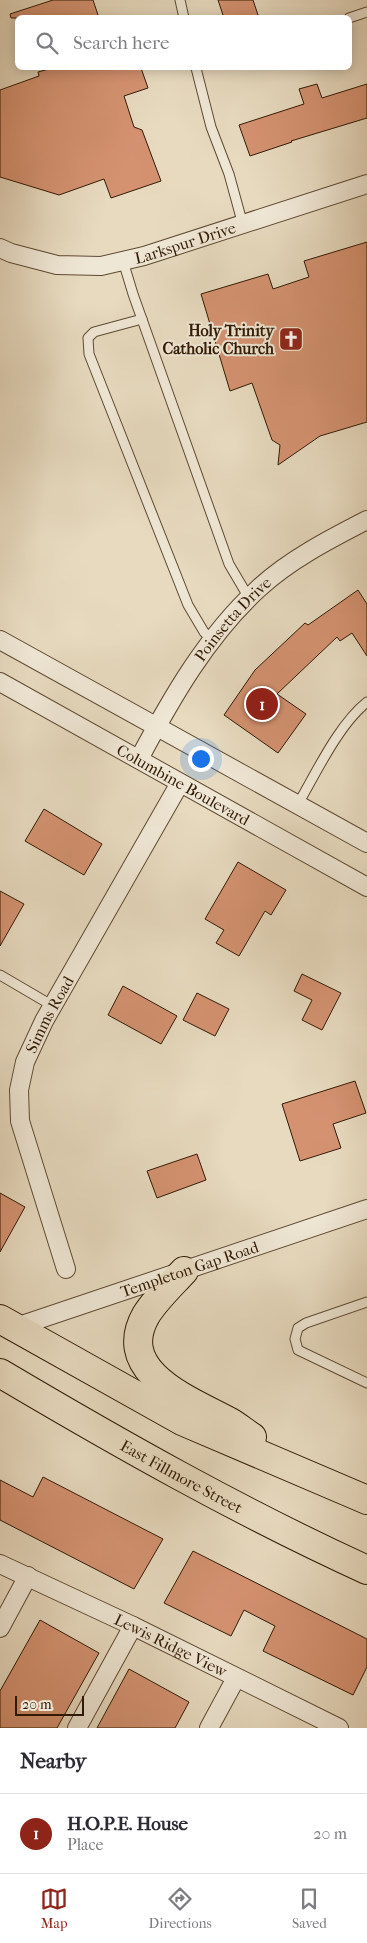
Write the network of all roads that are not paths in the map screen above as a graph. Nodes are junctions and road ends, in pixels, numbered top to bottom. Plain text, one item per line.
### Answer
1 (180, 0) edge
2 (367, 12) edge
3 (183, 15) edge
4 (352, 17) edge
5 (197, 70) edge
6 (367, 184) edge
7 (243, 224) junction
8 (0, 248) edge
9 (123, 261) junction
10 (142, 319) junction
11 (367, 520) edge
12 (249, 598) junction
13 (0, 640) edge
14 (212, 640) junction
15 (0, 682) edge
16 (367, 702) edge
17 (157, 726) junction
18 (139, 759) junction
19 (180, 783) junction
20 (298, 804) junction
21 (367, 843) edge
22 (367, 887) edge
23 (0, 975) edge
24 (53, 1006) junction
25 (367, 1209) edge
26 (66, 1269) dead end
27 (184, 1271) junction
28 (367, 1302) edge
29 (6, 1324) edge
30 (0, 1374) edge
31 (367, 1383) edge
32 (295, 1469) junction
33 (367, 1500) edge
34 (0, 1564) edge
35 (367, 1570) edge
36 (28, 1576) junction
37 (133, 1626) junction
38 (0, 1628) edge
39 (236, 1678) junction
40 (77, 1728) edge
41 (209, 1728) edge
42 (339, 1728) edge

1 - 3 lane
2 - 4 lane
5 - 7 lane
6 - 7 street, Larkspur Drive
7 - 9 street, Larkspur Drive
8 - 9 street, Larkspur Drive
9 - 10 lane
10 - 12 lane
10 - 14 lane
11 - 12 street, Poinsetta Drive
12 - 14 street, Poinsetta Drive
13 - 17 street
14 - 17 street, Poinsetta Drive
15 - 18 street, Columbine Boulevard
16 - 20 lane
17 - 18 street, Poinsetta Drive
17 - 20 street
18 - 19 street, Columbine Boulevard
19 - 22 street, Columbine Boulevard
19 - 24 street, Simms Road
20 - 21 street
23 - 24 lane
24 - 26 street, Simms Road
25 - 27 street, Templeton Gap Road
27 - 29 street, Templeton Gap Road
27 - 32 main road
28 - 31 lane
29 - 32 main road
30 - 35 main road, East Fillmore Street
32 - 33 main road
34 - 36 street, Lewis Ridge View
36 - 37 street, Lewis Ridge View
36 - 38 street
37 - 39 street, Lewis Ridge View
37 - 40 street
39 - 41 street
39 - 42 street, Lewis Ridge View

